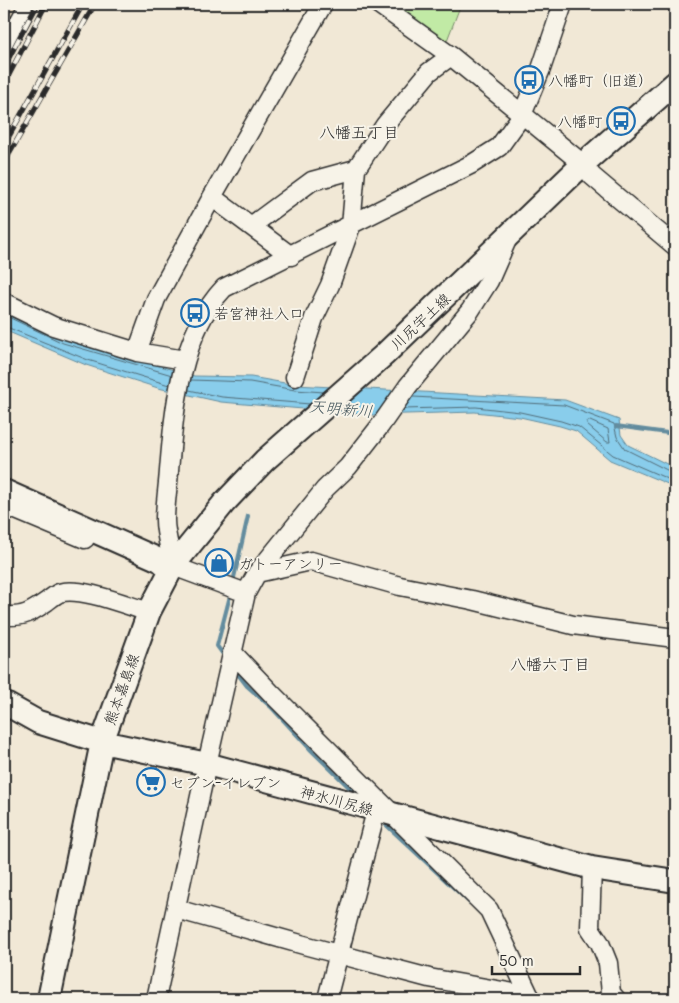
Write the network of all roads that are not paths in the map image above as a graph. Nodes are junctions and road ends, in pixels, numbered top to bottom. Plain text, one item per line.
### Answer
1 (28, 4) edge
2 (323, 4) edge
3 (378, 4) edge
4 (563, 4) edge
5 (4, 49) edge
6 (451, 56) junction
7 (675, 83) edge
8 (522, 114) junction
9 (583, 164) junction
10 (356, 169) junction
11 (212, 197) junction
12 (252, 226) junction
13 (351, 226) junction
14 (510, 236) junction
15 (675, 246) edge
16 (291, 256) junction
17 (4, 302) edge
18 (138, 352) junction
19 (185, 360) junction
20 (295, 376) dead end
21 (4, 481) edge
22 (4, 491) edge
23 (4, 505) edge
24 (173, 566) junction
25 (257, 573) junction
26 (246, 593) junction
27 (149, 612) junction
28 (4, 616) edge
29 (675, 638) edge
30 (232, 652) junction
31 (4, 703) edge
32 (102, 742) junction
33 (207, 764) junction
34 (386, 814) junction
35 (592, 868) junction
36 (675, 881) edge
37 (176, 908) junction
38 (340, 954) junction
39 (531, 998) edge
40 (49, 999) edge
41 (156, 999) edge
42 (327, 999) edge
43 (616, 999) edge

1 - 5 street
2 - 11 street
3 - 6 street
4 - 8 street
6 - 8 street
6 - 10 street
7 - 9 main road, 川尻宇土線
8 - 9 street
8 - 13 street
9 - 14 main road, 川尻宇土線
9 - 15 street
10 - 12 street
10 - 13 street
11 - 12 street
11 - 18 street
12 - 16 street
13 - 16 street
13 - 20 street
14 - 24 main road, 川尻宇土線
14 - 25 street
16 - 19 street
17 - 18 street
18 - 19 street
19 - 24 street
21 - 24 street
22 - 24 main road
23 - 24 street
24 - 26 street
24 - 27 main road, 熊本嘉島線
25 - 26 street
25 - 29 street
26 - 30 street
27 - 28 street
27 - 32 main road, 熊本嘉島線
30 - 33 street
30 - 34 street
31 - 32 main road, 神水川尻線
32 - 33 main road, 神水川尻線
32 - 40 main road, 熊本嘉島線
33 - 34 main road, 神水川尻線
33 - 37 street
34 - 35 main road, 神水川尻線
34 - 38 street
34 - 39 street
35 - 36 main road, 神水川尻線
35 - 43 street
37 - 38 street
37 - 41 street
38 - 39 street
38 - 42 street

